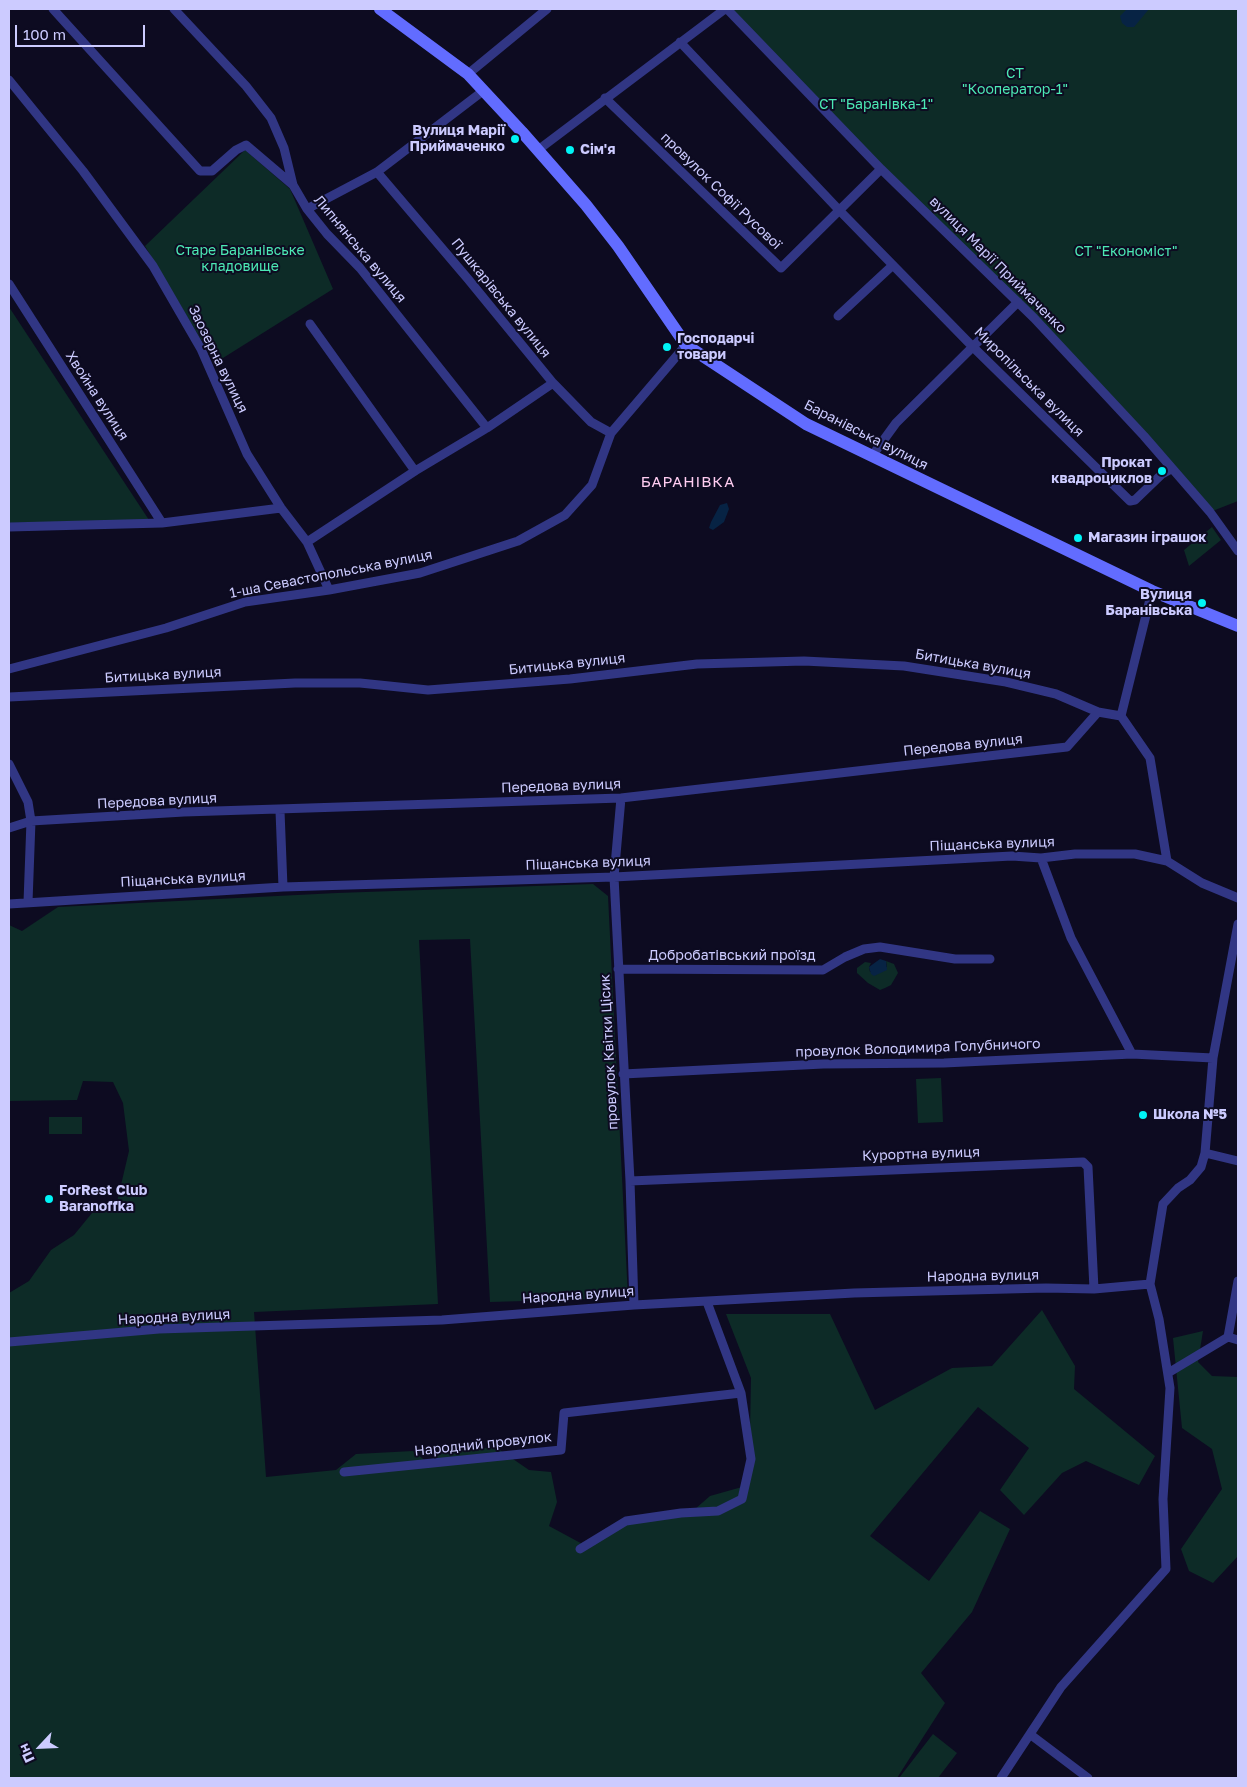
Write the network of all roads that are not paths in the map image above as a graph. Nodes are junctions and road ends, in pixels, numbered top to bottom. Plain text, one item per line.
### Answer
1 (54, 9) edge
2 (174, 9) edge
3 (380, 9) edge
4 (548, 9) edge
5 (726, 9) edge
6 (680, 42) junction
7 (468, 74) junction
8 (9, 80) edge
9 (483, 91) junction
10 (605, 98) junction
11 (538, 150) junction
12 (881, 169) junction
13 (377, 172) junction
14 (293, 185) junction
15 (307, 209) junction
16 (838, 210) junction
17 (893, 265) junction
18 (9, 284) edge
19 (1018, 302) junction
20 (838, 316) dead end
21 (310, 324) dead end
22 (686, 345) junction
23 (972, 346) junction
24 (553, 383) junction
25 (487, 428) junction
26 (611, 433) junction
27 (872, 456) junction
28 (1171, 468) junction
29 (414, 471) junction
30 (281, 508) junction
31 (162, 523) junction
32 (9, 527) edge
33 (307, 542) junction
34 (1238, 551) edge
35 (329, 590) junction
36 (1152, 591) junction
37 (1238, 626) edge
38 (9, 669) edge
39 (9, 697) edge
40 (1098, 712) junction
41 (1121, 716) junction
42 (9, 764) edge
43 (621, 798) junction
44 (280, 811) junction
45 (31, 821) junction
46 (9, 828) edge
47 (1041, 858) junction
48 (1166, 861) junction
49 (614, 877) junction
50 (284, 887) junction
51 (1238, 898) edge
52 (28, 902) junction
53 (9, 904) edge
54 (1238, 924) edge
55 (990, 959) dead end
56 (618, 969) junction
57 (1132, 1054) junction
58 (1213, 1058) junction
59 (623, 1074) junction
60 (1205, 1153) junction
61 (1238, 1161) edge
62 (630, 1182) junction
63 (1238, 1281) edge
64 (1150, 1284) junction
65 (1094, 1289) junction
66 (707, 1302) junction
67 (634, 1304) junction
68 (1228, 1337) junction
69 (1238, 1340) edge
70 (9, 1342) edge
71 (1168, 1373) junction
72 (741, 1393) junction
73 (344, 1472) dead end
74 (580, 1549) dead end
75 (1031, 1735) junction
76 (1001, 1778) edge
77 (1088, 1778) edge

1 - 14 street
2 - 14 street, Липнянська вулиця
3 - 7 main road, Баранівська вулиця
4 - 7 street
5 - 6 street, вулиця Марії Приймаченко
5 - 12 street, вулиця Марії Приймаченко
6 - 10 street, вулиця Марії Приймаченко
6 - 16 street, Миропільська вулиця
7 - 9 main road, Баранівська вулиця
8 - 30 street, Заозерна вулиця
9 - 11 main road, Баранівська вулиця
9 - 13 street
10 - 11 street, вулиця Марії Приймаченко
10 - 16 street, провулок Софії Русової
11 - 22 main road, Баранівська вулиця
12 - 16 street, провулок Софії Русової
12 - 19 street, вулиця Марії Приймаченко
13 - 15 street
13 - 24 street, Пушкарівська вулиця
14 - 15 street, Липнянська вулиця
15 - 25 street, Липнянська вулиця
16 - 17 street, Миропільська вулиця
17 - 20 street
17 - 23 street, Миропільська вулиця
18 - 31 street, Хвойна вулиця
19 - 23 street
19 - 28 street, вулиця Марії Приймаченко
21 - 29 street
22 - 26 street, 1-ша Севастопольська вулиця
22 - 27 main road, Баранівська вулиця
23 - 27 street
23 - 28 street, Миропільська вулиця
24 - 25 street
24 - 26 street, Пушкарівська вулиця
25 - 29 street
26 - 35 street, 1-ша Севастопольська вулиця
27 - 36 main road, Баранівська вулиця
28 - 34 street, вулиця Марії Приймаченко
29 - 33 street
30 - 31 street
30 - 33 street, Заозерна вулиця
31 - 32 street
33 - 35 street, Заозерна вулиця
35 - 38 street, 1-ша Севастопольська вулиця
36 - 37 main road, Баранівська вулиця
36 - 41 street
39 - 40 street, Битицька вулиця
40 - 41 street, Битицька вулиця
40 - 43 street, Передова вулиця
41 - 48 street
42 - 45 street
43 - 44 street, Передова вулиця
43 - 49 street, провулок Квітки Цісик
44 - 45 street, Передова вулиця
44 - 50 street
45 - 46 street, Передова вулиця
45 - 52 street
47 - 48 street, Піщанська вулиця
47 - 49 street, Піщанська вулиця
47 - 57 street
48 - 51 street, Піщанська вулиця
49 - 50 street, Піщанська вулиця
49 - 56 street, провулок Квітки Цісик
50 - 52 street, Піщанська вулиця
52 - 53 street, Піщанська вулиця
54 - 58 street
55 - 56 street, Добробатівський проїзд
56 - 59 street, провулок Квітки Цісик
57 - 58 street, провулок Володимира Голубничого
57 - 59 street, провулок Володимира Голубничого
58 - 60 street
59 - 62 street, провулок Квітки Цісик
60 - 61 street
60 - 64 street
62 - 65 street, Курортна вулиця
62 - 67 street, провулок Квітки Цісик
63 - 68 street
64 - 65 street, Народна вулиця
64 - 71 street
65 - 66 street, Народна вулиця
66 - 67 street, Народна вулиця
66 - 72 street
67 - 70 street, Народна вулиця
68 - 69 street
68 - 71 street
71 - 75 street
72 - 73 street, Народний провулок
72 - 74 street
75 - 76 street
75 - 77 street

